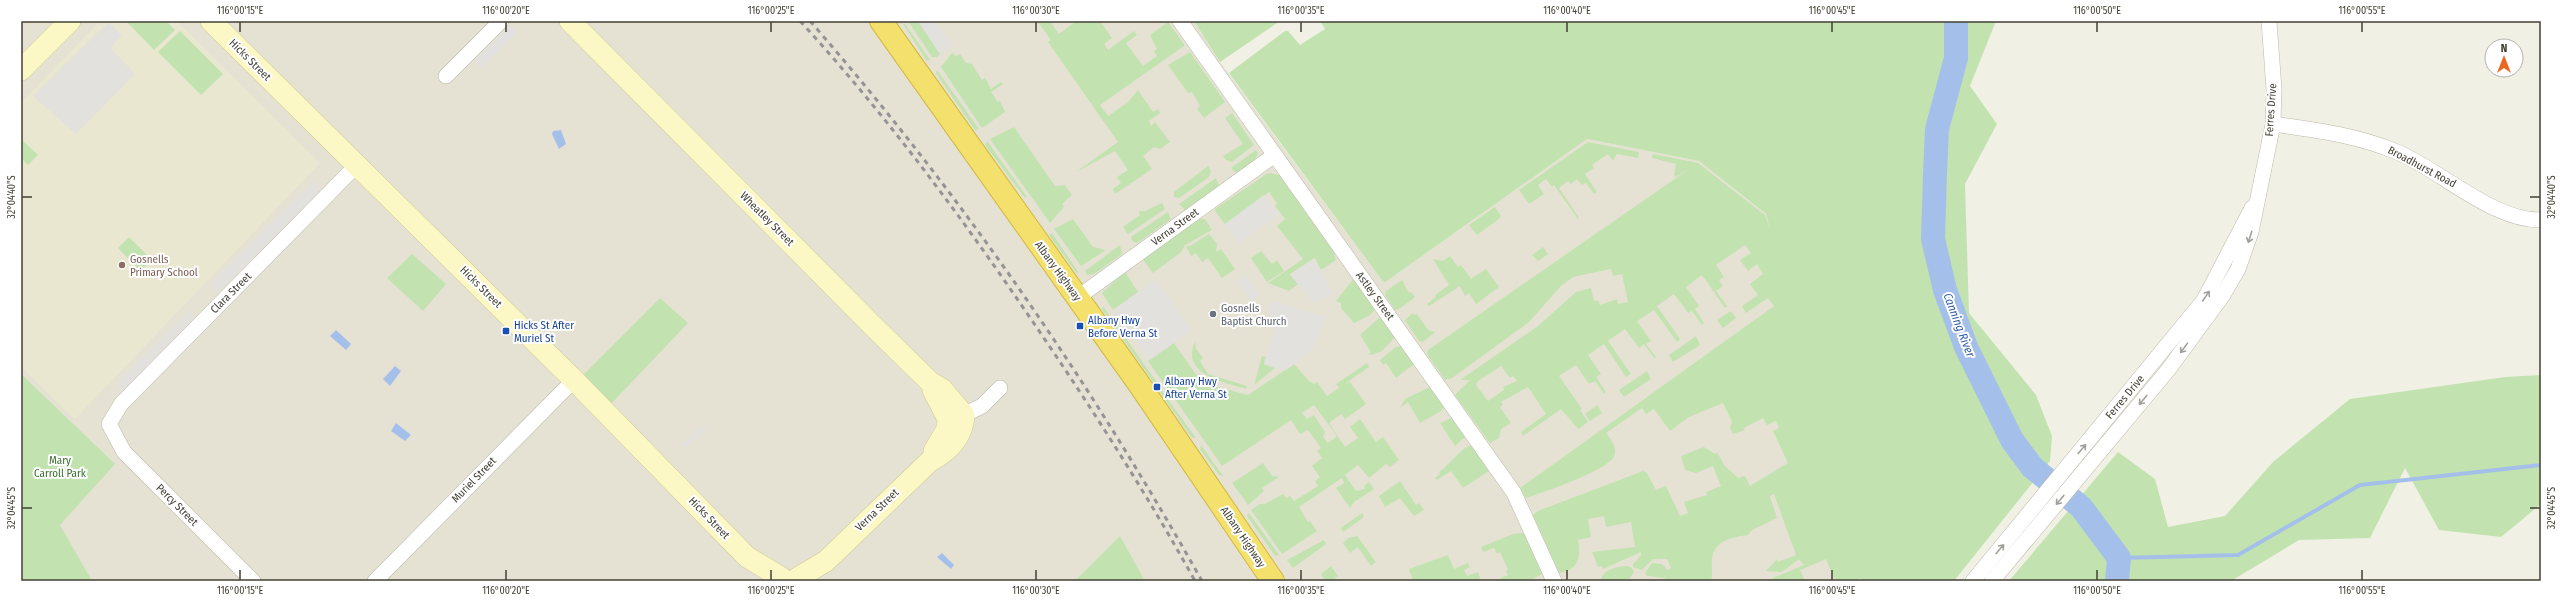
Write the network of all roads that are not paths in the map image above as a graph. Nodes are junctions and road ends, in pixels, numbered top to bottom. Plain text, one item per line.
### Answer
1 (70, 21) edge
2 (211, 21) edge
3 (501, 21) edge
4 (570, 21) edge
5 (881, 21) edge
6 (1180, 21) edge
7 (2269, 21) edge
8 (21, 70) edge
9 (446, 76) dead end
10 (2273, 124) junction
11 (1273, 156) junction
12 (356, 166) junction
13 (2257, 199) junction
14 (2541, 220) edge
15 (1077, 298) junction
16 (574, 380) junction
17 (1000, 388) dead end
18 (956, 419) junction
19 (109, 424) joint
20 (747, 557) junction
21 (826, 561) junction
22 (788, 580) edge
23 (1974, 580) edge
24 (253, 581) edge
25 (375, 581) edge
26 (758, 581) edge
27 (817, 581) edge
28 (1273, 581) edge
29 (1554, 581) edge
30 (1992, 581) edge

1 - 8 street
2 - 12 street, Hicks Street
3 - 9 street
4 - 18 street, Wheatley Street
5 - 15 highway, Albany Highway
6 - 11 street, Astley Street
7 - 10 street, Ferres Drive
10 - 13 street, Ferres Drive
10 - 14 street, Broadhurst Road
11 - 15 street, Verna Street
11 - 29 street, Astley Street
12 - 16 street, Hicks Street
12 - 19 street, Clara Street
23 -> 13 street, Ferres Drive
13 -> 30 street, Ferres Drive
15 - 28 highway, Albany Highway
16 - 20 street, Hicks Street
16 - 25 street, Muriel Street
17 - 18 street
18 - 21 street, Verna Street
19 - 24 street, Percy Street
20 - 22 street, Hicks Street
20 - 26 street, Hicks Street
21 - 22 street, Verna Street
21 - 27 street, Verna Street

